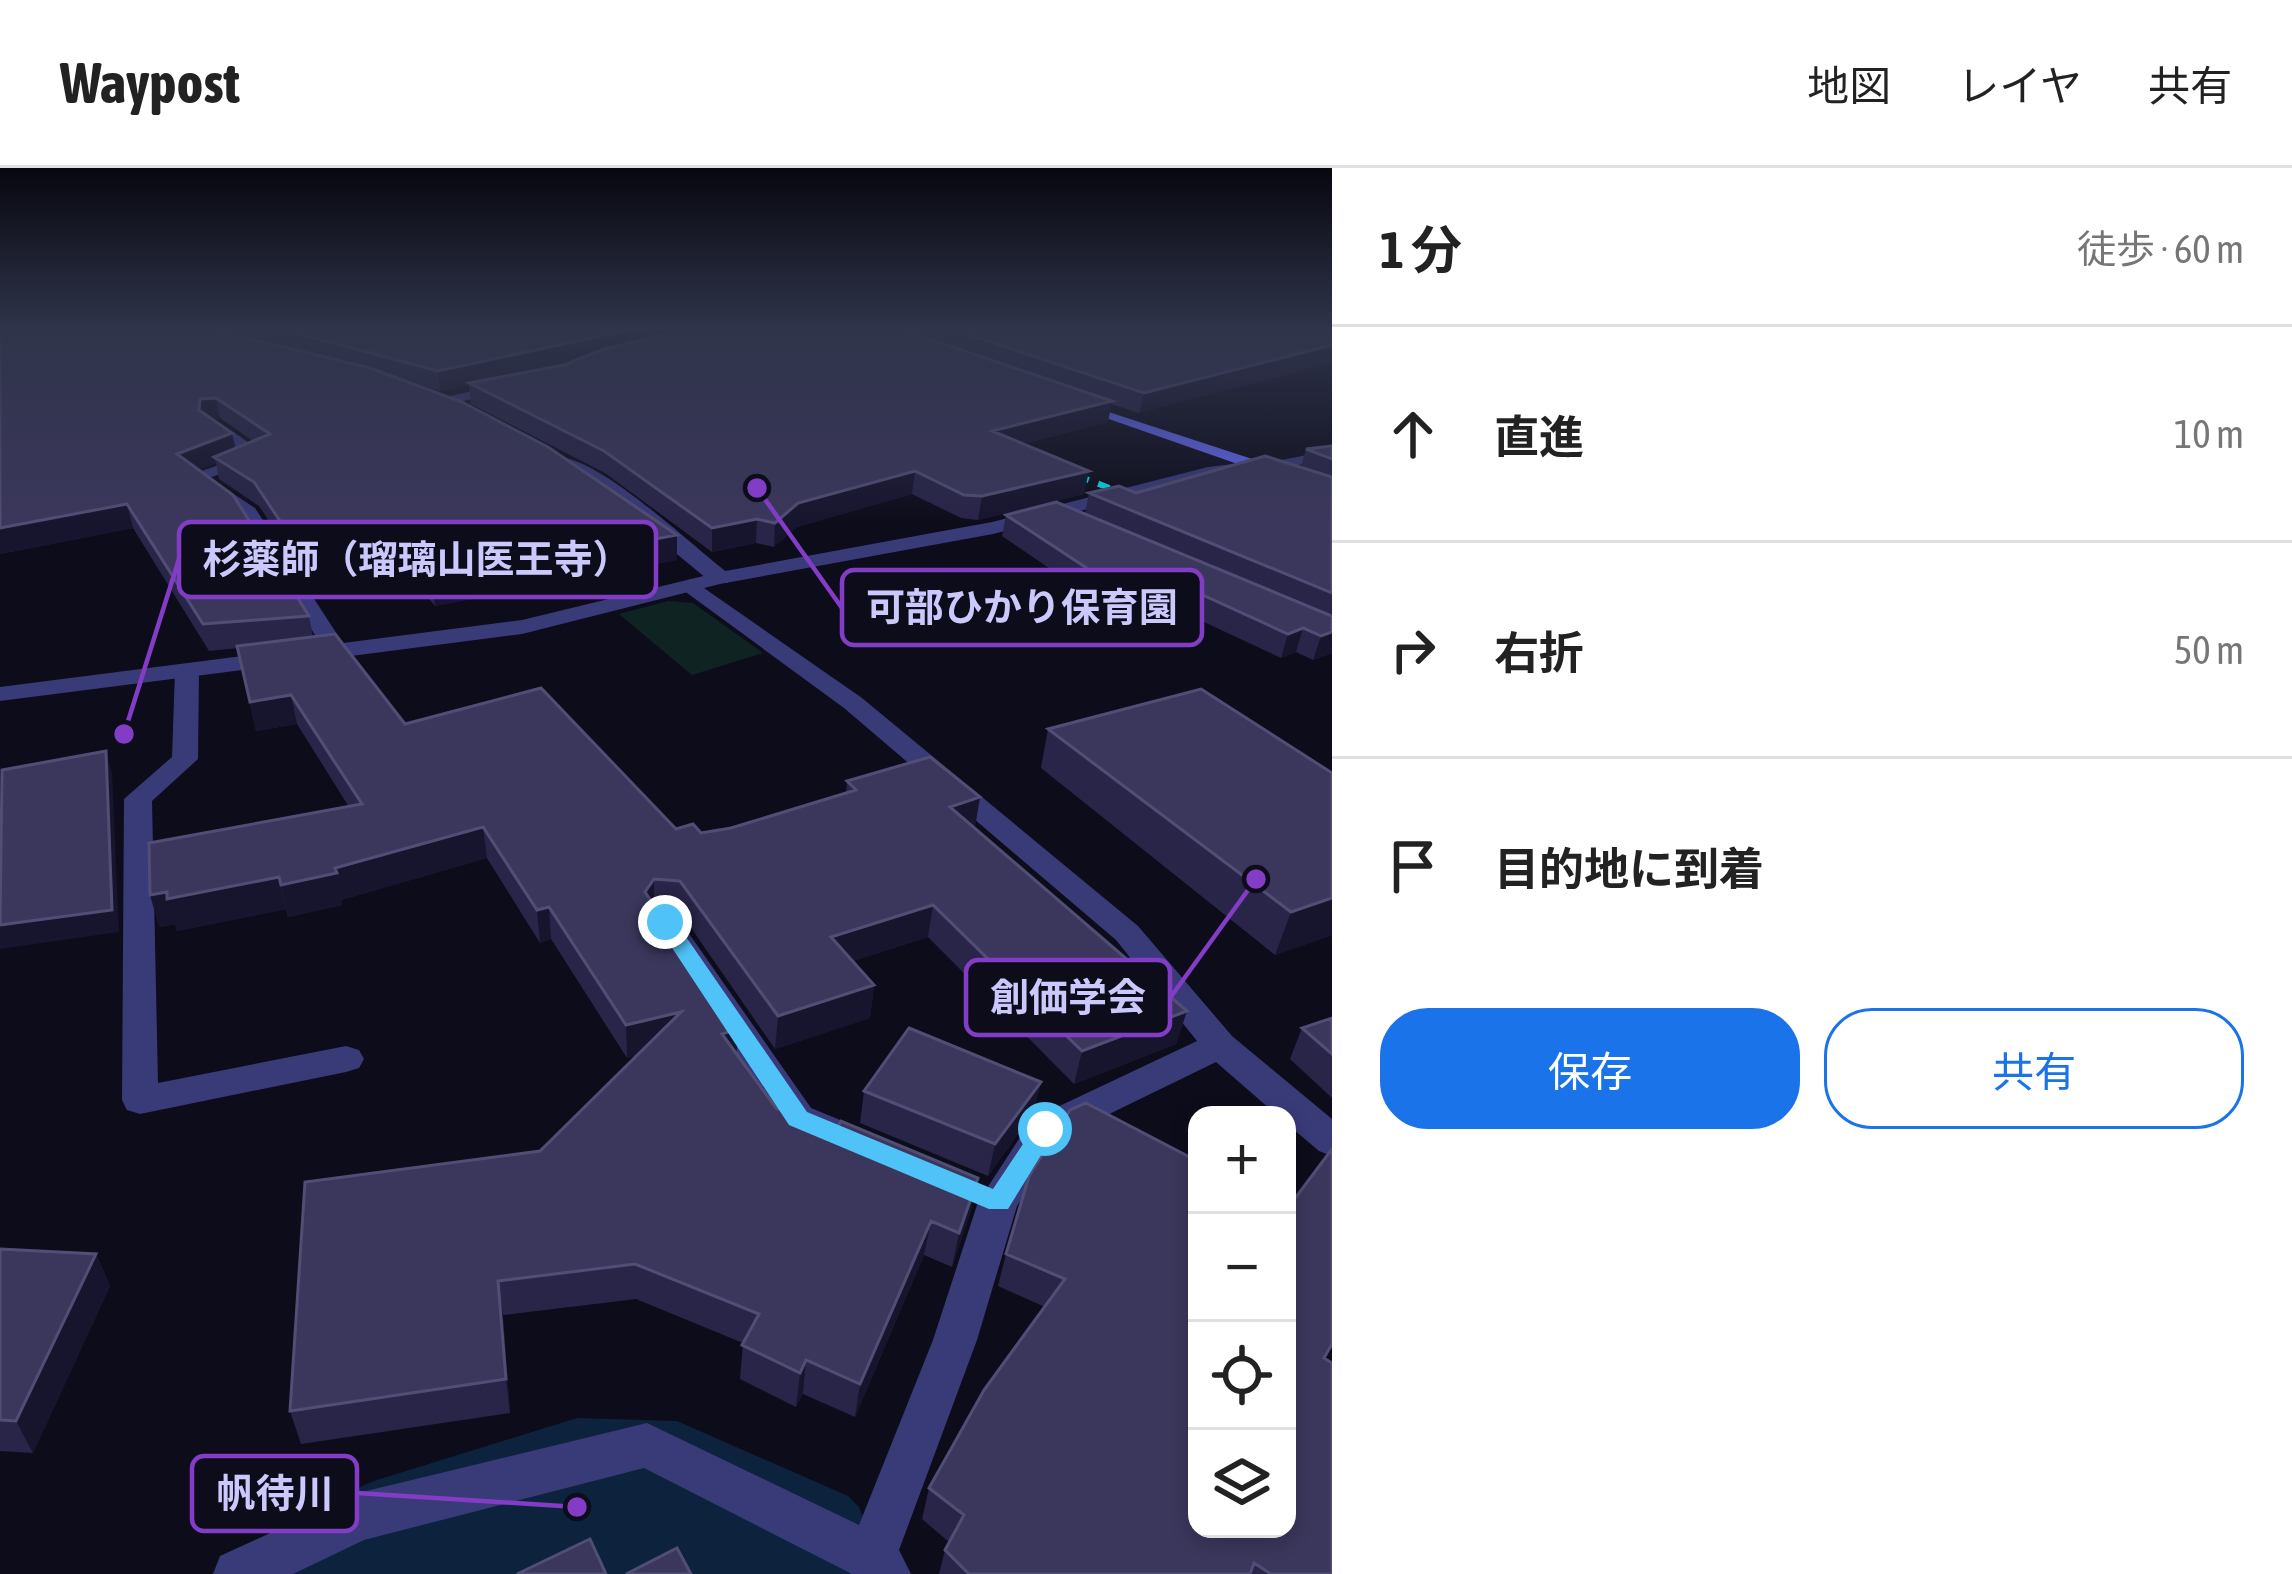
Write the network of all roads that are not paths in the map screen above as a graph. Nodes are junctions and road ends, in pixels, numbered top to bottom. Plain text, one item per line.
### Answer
1 (468, 393) edge
2 (1048, 393) edge
3 (477, 421) edge
4 (214, 427) edge
5 (539, 449) edge
6 (1332, 455) edge
7 (1260, 466) junction
8 (1332, 491) edge
9 (1058, 514) junction
10 (1100, 532) edge
11 (719, 578) junction
12 (691, 585) junction
13 (336, 651) junction
14 (187, 671) junction
15 (0, 694) edge
16 (665, 922) edge
17 (1220, 1045) junction
18 (346, 1059) dead end
19 (1332, 1141) edge
20 (858, 1143) edge
21 (958, 1185) edge
22 (998, 1202) junction
23 (878, 1566) edge
24 (238, 1574) edge

1 - 3 street
2 - 7 main road
4 - 13 street
5 - 11 street
6 - 7 street
7 - 8 main road
7 - 9 street
9 - 10 street
9 - 11 street
11 - 12 street
12 - 13 street
12 - 17 street
13 - 14 street
14 - 15 street
14 - 18 street
16 - 20 street
17 - 19 street
17 - 22 street
21 - 22 street
22 - 23 street
23 - 24 street

